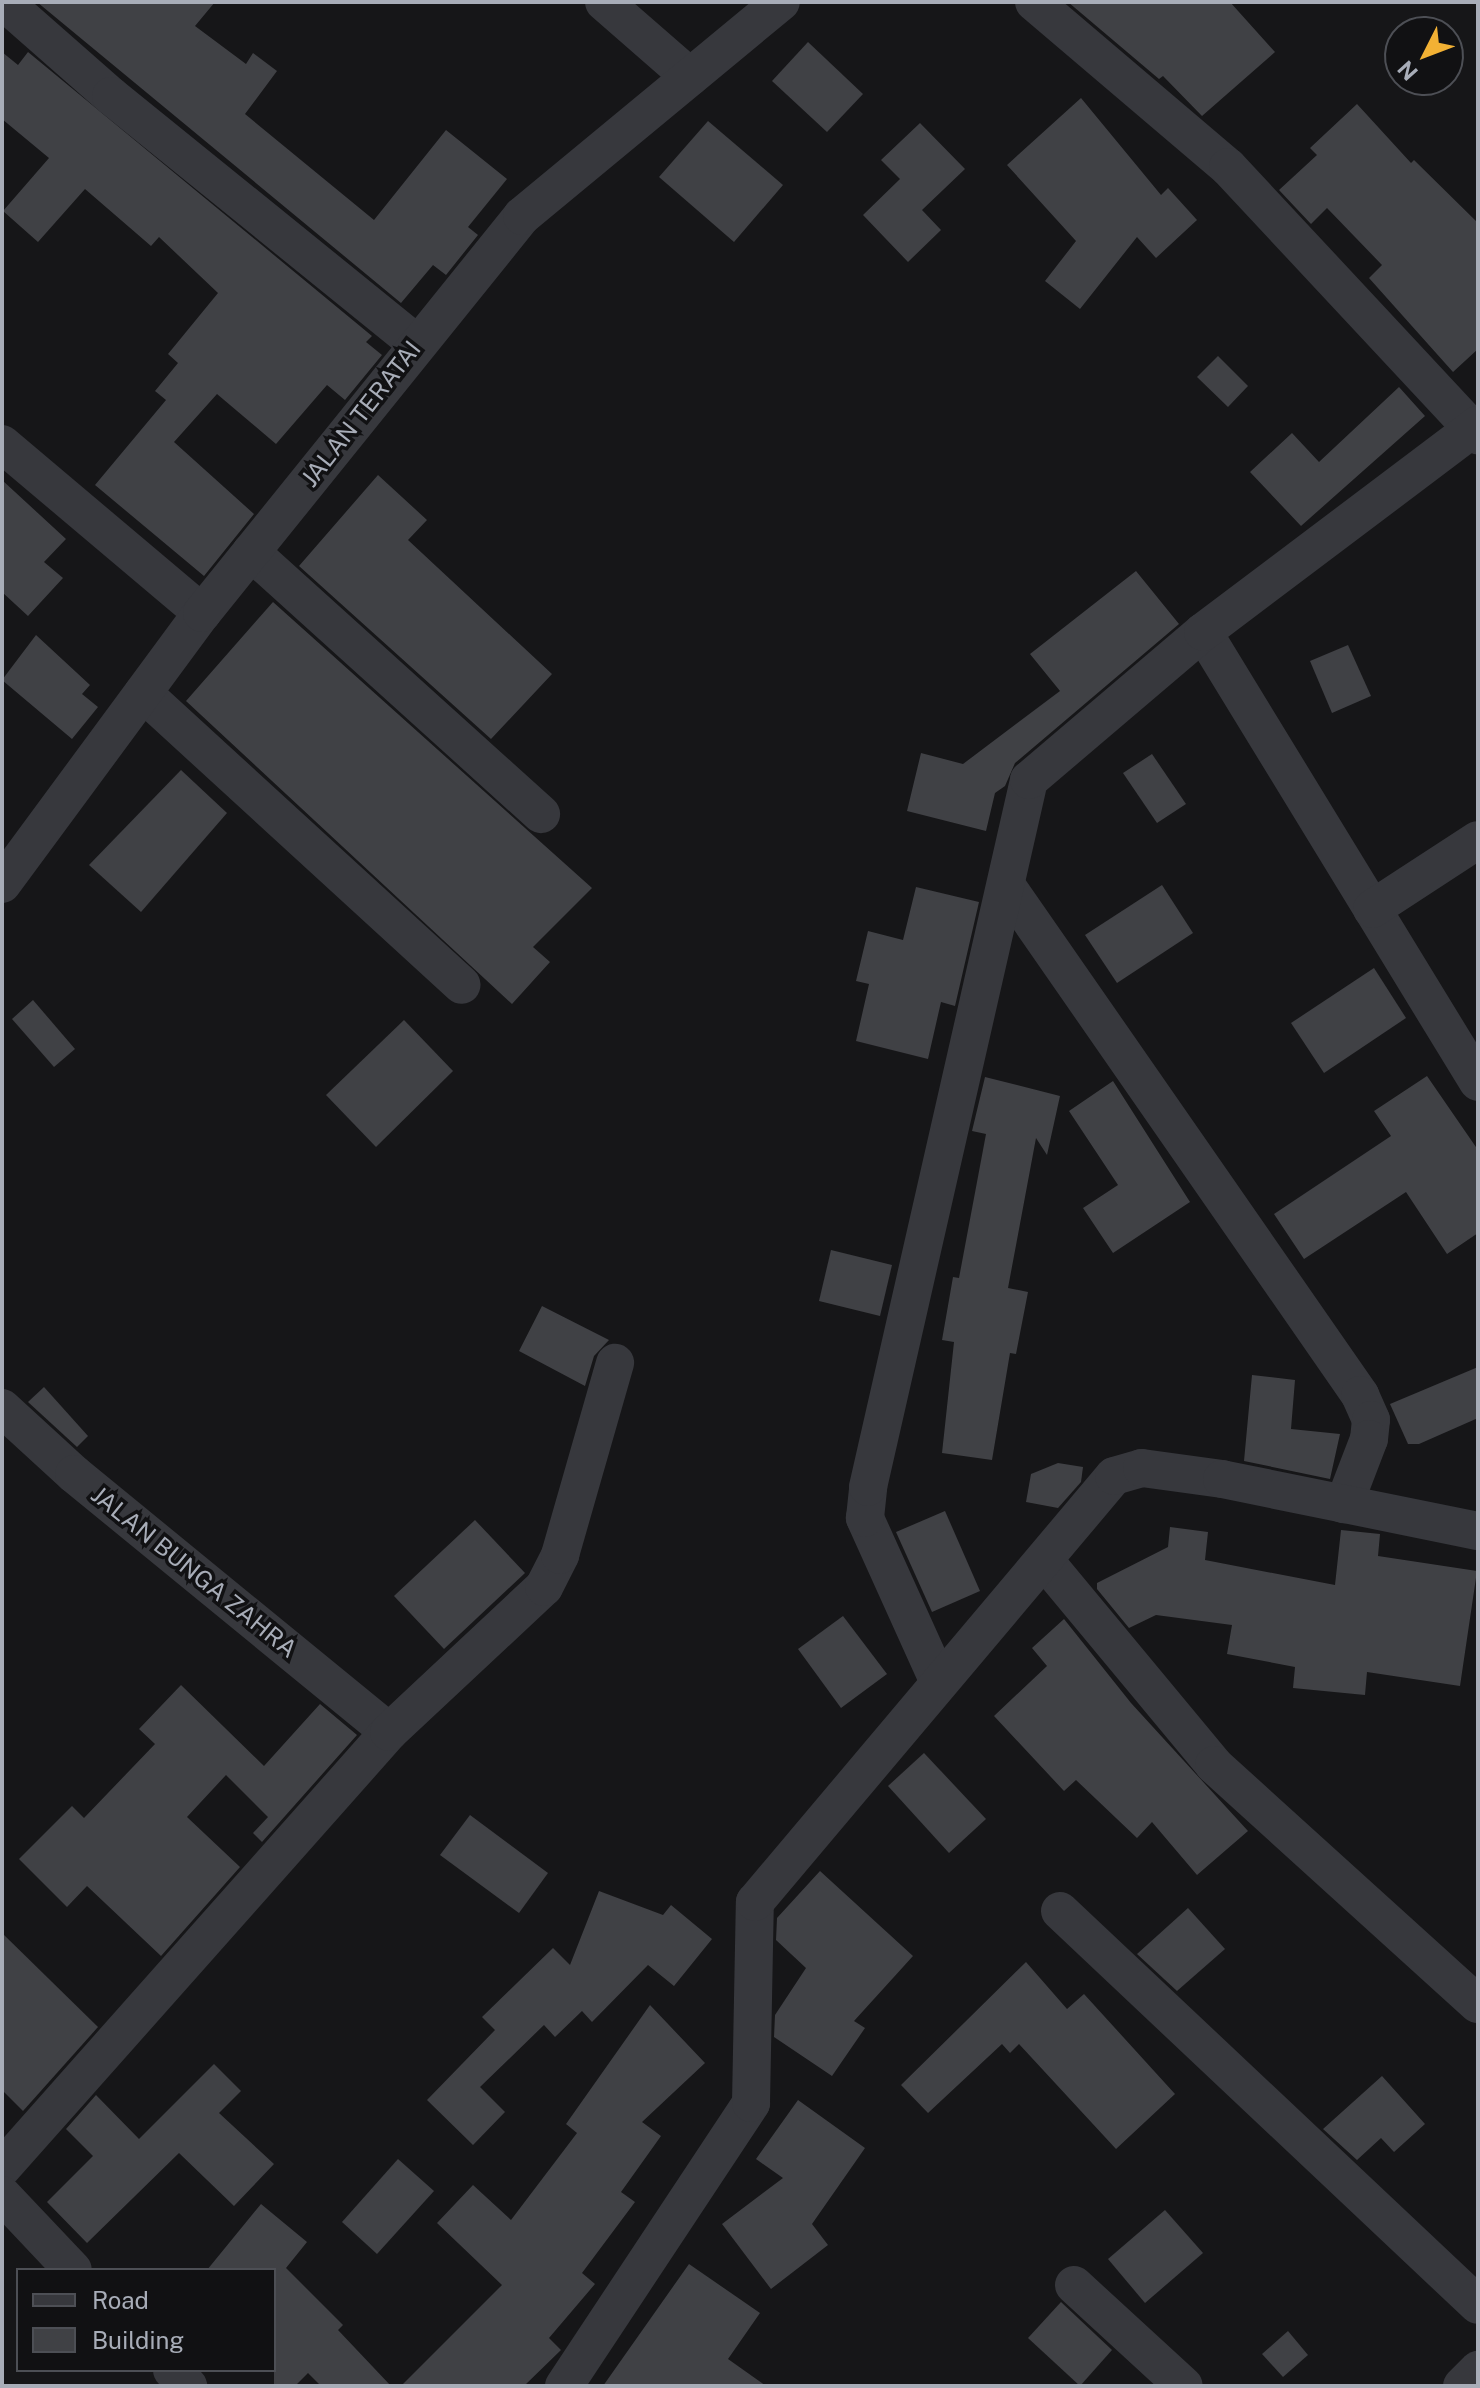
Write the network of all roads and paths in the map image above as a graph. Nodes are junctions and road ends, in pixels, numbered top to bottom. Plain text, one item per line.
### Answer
1 (4, 2) edge
2 (604, 2) edge
3 (781, 2) edge
4 (1034, 2) edge
5 (690, 77) junction
6 (417, 344) junction
7 (1476, 430) edge
8 (2, 444) edge
9 (251, 552) junction
10 (202, 613) junction
11 (1203, 632) junction
12 (143, 693) junction
13 (541, 814) dead end
14 (1478, 840) edge
15 (2, 884) edge
16 (1006, 885) junction
17 (1372, 909) junction
18 (462, 985) dead end
19 (1478, 1082) edge
20 (615, 1363) dead end
21 (2, 1408) edge
22 (1344, 1504) junction
23 (1478, 1531) edge
24 (1044, 1560) junction
25 (938, 1680) junction
26 (389, 1732) junction
27 (1060, 1911) dead end
28 (1478, 2004) edge
29 (2, 2168) edge
30 (2, 2195) edge
31 (71, 2268) edge
32 (1074, 2285) dead end
33 (1478, 2305) edge
34 (1478, 2370) edge
35 (564, 2386) edge
36 (1184, 2386) edge
37 (1462, 2386) edge

1 - 6 street
2 - 5 street
3 - 5 street, JALAN TERATAI
4 - 7 street
5 - 6 street, JALAN TERATAI
6 - 9 street, JALAN TERATAI
7 - 11 street
8 - 10 street
9 - 10 street, JALAN TERATAI
9 - 13 street
10 - 12 street, JALAN TERATAI
11 - 16 street
11 - 17 street
12 - 15 street, JALAN TERATAI
12 - 18 street
14 - 17 street
16 - 22 street
16 - 25 street
17 - 19 street
20 - 26 street
21 - 26 street, JALAN BUNGA ZAHRA
22 - 23 street
22 - 24 street
24 - 25 street
24 - 28 street
25 - 35 street
26 - 29 street
27 - 33 street
30 - 31 street
32 - 36 street
34 - 37 street

